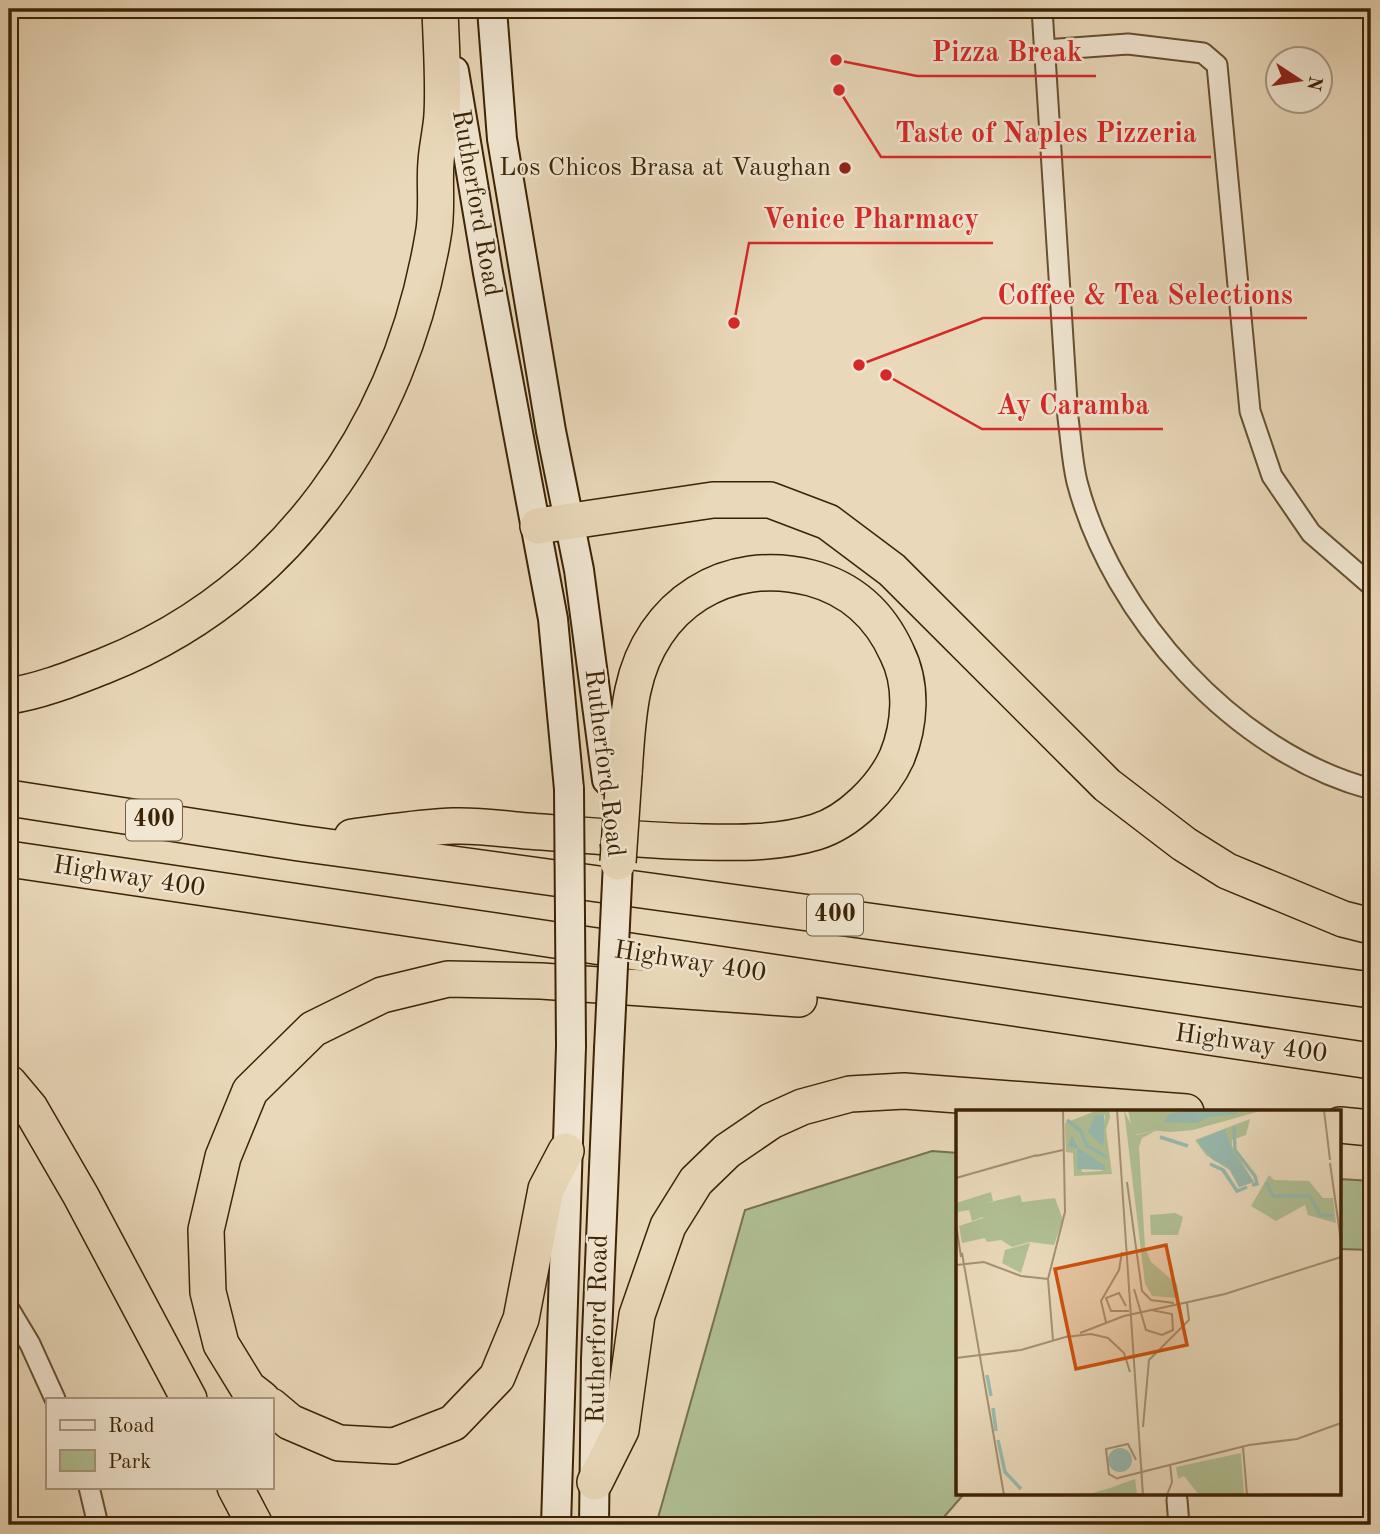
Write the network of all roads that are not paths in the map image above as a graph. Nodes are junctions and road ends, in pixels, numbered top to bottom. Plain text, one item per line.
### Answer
1 (440, 9) edge
2 (450, 9) edge
3 (492, 9) edge
4 (1042, 9) edge
5 (1045, 50) junction
6 (553, 523) junction
7 (1371, 585) edge
8 (9, 696) edge
9 (615, 777) junction
10 (1371, 789) edge
11 (9, 798) edge
12 (299, 843) junction
13 (9, 859) edge
14 (618, 862) joint
15 (1371, 926) edge
16 (1371, 990) edge
17 (890, 992) junction
18 (1371, 1061) edge
19 (9, 1083) edge
20 (1159, 1110) edge
21 (1342, 1125) edge
22 (1371, 1128) edge
23 (566, 1151) junction
24 (9, 1309) edge
25 (55, 1398) edge
26 (188, 1398) edge
27 (261, 1398) edge
28 (273, 1408) edge
29 (595, 1482) junction
30 (89, 1488) edge
31 (236, 1488) edge
32 (1177, 1500) dead end
33 (99, 1525) edge
34 (256, 1525) edge
35 (556, 1525) edge
36 (594, 1525) edge
37 (1179, 1525) edge

1 - 8 highway
2 - 6 main road, Rutherford Road
3 - 6 main road, Rutherford Road
4 - 5 street
5 - 7 street
5 - 10 street
6 - 9 main road, Rutherford Road
6 - 15 highway
6 - 23 main road, Rutherford Road, bridge
9 - 12 highway
9 - 14 highway, bridge
11 - 12 highway, 400
12 - 16 highway, 400
13 - 17 highway, Highway 400 / 400
14 - 29 main road, Rutherford Road, bridge
17 - 18 highway, Highway 400 / 400
17 - 27 highway
19 - 26 highway
20 - 29 highway
21 - 22 highway
23 - 28 highway
23 - 35 main road, Rutherford Road
24 - 25 street
29 - 36 main road, Rutherford Road
30 - 33 street
31 - 34 highway
32 - 37 street

